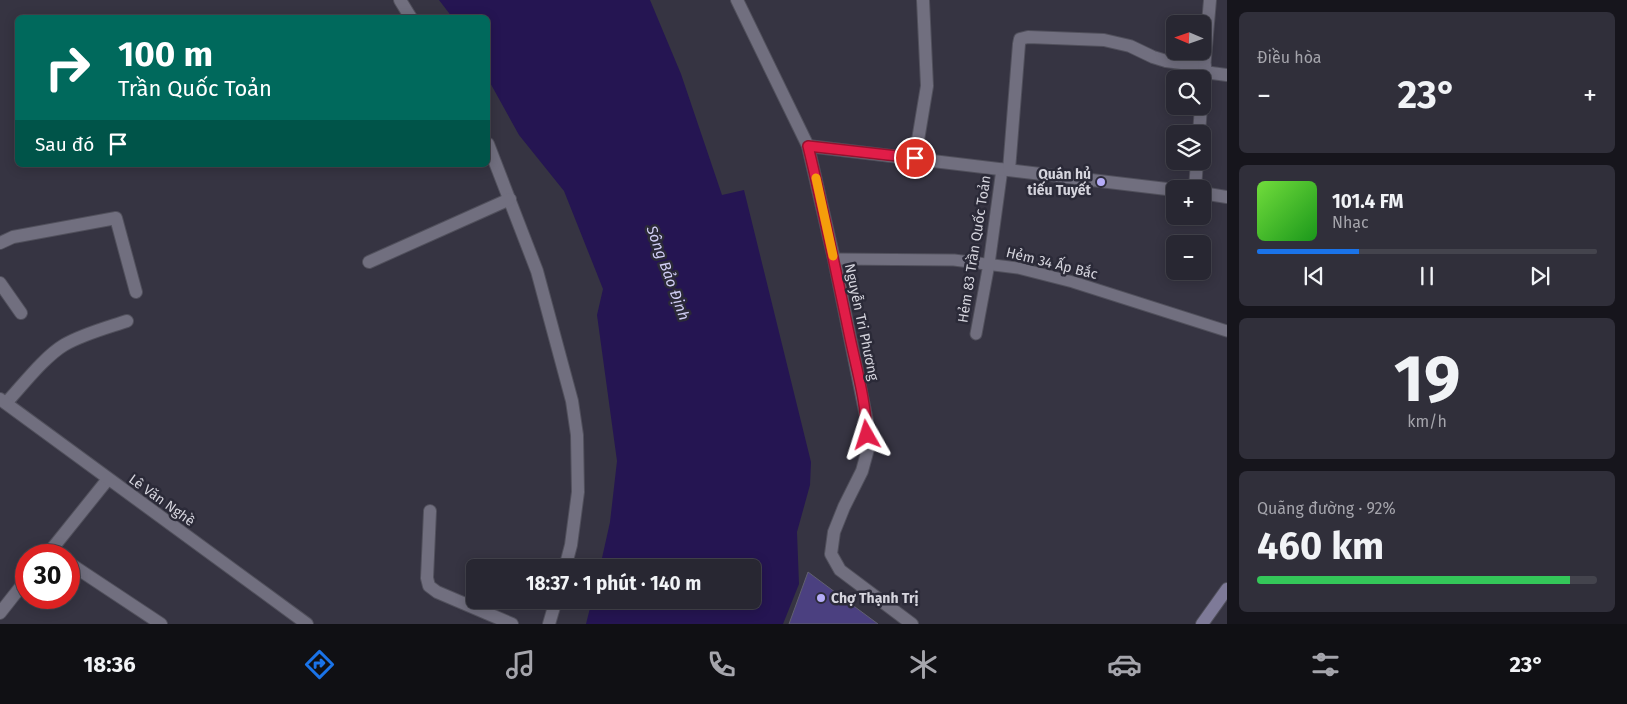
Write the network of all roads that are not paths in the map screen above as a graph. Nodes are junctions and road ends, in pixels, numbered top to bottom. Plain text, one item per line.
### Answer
1 (400, 0) edge
2 (737, 0) edge
3 (923, 0) edge
4 (1210, 0) edge
5 (410, 15) edge
6 (1204, 69) junction
7 (1227, 75) edge
8 (808, 146) junction
9 (490, 149) edge
10 (915, 158) junction
11 (1005, 169) junction
12 (1166, 189) edge
13 (1211, 194) edge
14 (1227, 196) edge
15 (510, 199) junction
16 (0, 243) edge
17 (834, 260) junction
18 (369, 262) dead end
19 (989, 264) junction
20 (0, 283) edge
21 (136, 292) dead end
22 (21, 313) dead end
23 (126, 322) dead end
24 (1227, 331) edge
25 (976, 334) dead end
26 (3, 401) edge
27 (108, 479) junction
28 (430, 511) dead end
29 (59, 544) edge
30 (567, 559) edge
31 (80, 570) edge
32 (1227, 589) edge
33 (15, 594) edge
34 (554, 609) edge
35 (0, 613) edge
36 (161, 624) edge
37 (307, 624) edge
38 (512, 624) edge
39 (550, 624) edge
40 (912, 624) edge
41 (1202, 624) edge

1 - 5 street
2 - 8 street, Nguyễn Tri Phương
3 - 10 street
4 - 6 street
6 - 7 street
6 - 11 street
8 - 10 street
8 - 17 street, Nguyễn Tri Phương
9 - 15 street
10 - 11 street
11 - 12 street
11 - 19 lane, Hẻm 83 Trần Quốc Toản
13 - 14 street
15 - 18 street
15 - 30 street
16 - 21 street
17 - 19 lane, Hẻm 34 Ấp Bắc
17 - 40 street, Nguyễn Tri Phương
19 - 24 lane, Hẻm 34 Ấp Bắc
19 - 25 lane, Hẻm 83 Trần Quốc Toản
20 - 22 street
23 - 26 street
26 - 27 street, Lê Văn Nghề
27 - 29 street
27 - 37 street, Lê Văn Nghề
28 - 38 street
31 - 36 street
32 - 41 main road
33 - 35 street
34 - 39 street

